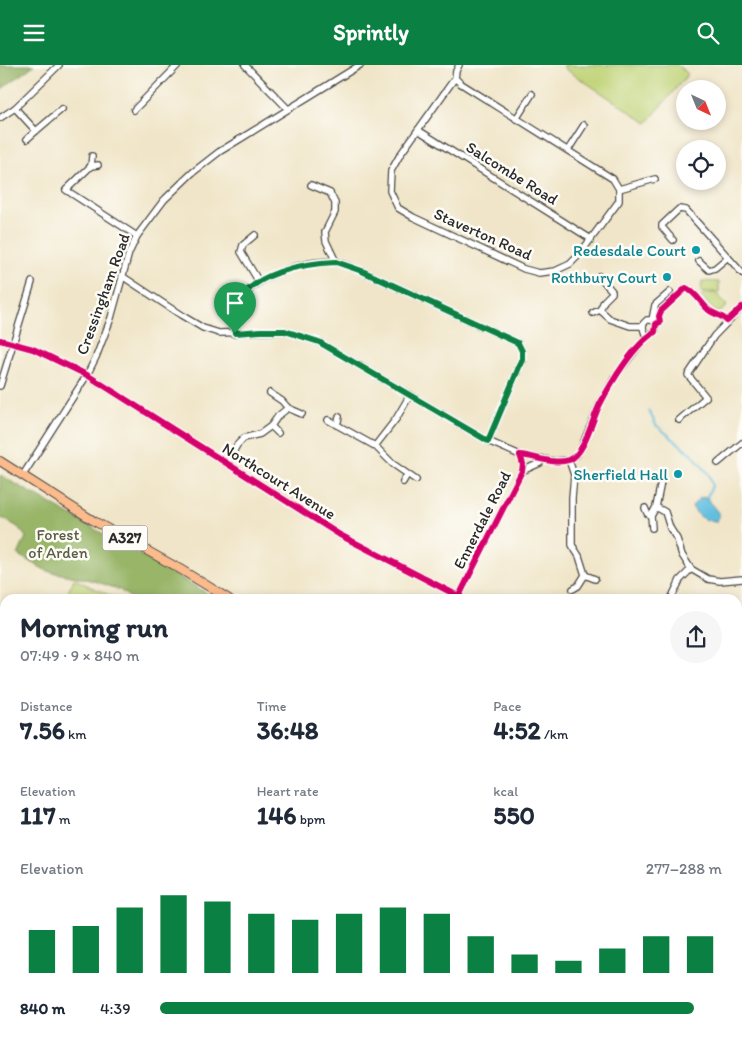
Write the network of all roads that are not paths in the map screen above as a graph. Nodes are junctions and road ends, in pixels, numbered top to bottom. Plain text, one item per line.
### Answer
1 (59, 65) edge
2 (178, 65) edge
3 (245, 65) edge
4 (360, 65) edge
5 (459, 65) edge
6 (455, 78) junction
7 (532, 94) dead end
8 (15, 108) junction
9 (62, 109) dead end
10 (288, 109) junction
11 (134, 111) dead end
12 (0, 118) edge
13 (516, 119) junction
14 (584, 125) dead end
15 (418, 130) junction
16 (36, 131) junction
17 (27, 139) dead end
18 (568, 150) junction
19 (92, 156) dead end
20 (98, 165) dead end
21 (91, 166) junction
22 (655, 179) dead end
23 (311, 185) dead end
24 (619, 189) junction
25 (255, 235) dead end
26 (137, 236) junction
27 (591, 239) junction
28 (673, 240) dead end
29 (728, 257) junction
30 (699, 261) dead end
31 (336, 262) junction
32 (742, 273) edge
33 (122, 276) junction
34 (599, 276) dead end
35 (32, 282) dead end
36 (258, 282) junction
37 (670, 292) dead end
38 (742, 307) edge
39 (600, 310) junction
40 (593, 313) dead end
41 (652, 320) junction
42 (643, 326) junction
43 (235, 333) junction
44 (646, 337) junction
45 (0, 340) edge
46 (14, 343) junction
47 (87, 375) junction
48 (0, 385) edge
49 (270, 393) dead end
50 (410, 395) junction
51 (288, 408) junction
52 (302, 414) dead end
53 (339, 417) dead end
54 (328, 420) dead end
55 (679, 420) dead end
56 (337, 425) junction
57 (271, 426) junction
58 (278, 433) dead end
59 (488, 441) junction
60 (742, 443) edge
61 (375, 446) junction
62 (520, 455) junction
63 (543, 459) junction
64 (569, 459) junction
65 (0, 461) edge
66 (718, 463) dead end
67 (227, 464) junction
68 (522, 471) junction
69 (22, 475) junction
70 (407, 475) junction
71 (416, 479) dead end
72 (403, 482) dead end
73 (661, 482) dead end
74 (656, 507) junction
75 (645, 508) dead end
76 (651, 516) junction
77 (652, 528) dead end
78 (691, 569) junction
79 (585, 575) junction
80 (595, 579) dead end
81 (742, 579) edge
82 (573, 589) dead end
83 (221, 594) edge
84 (456, 594) edge
85 (463, 594) edge
86 (673, 594) edge

1 - 8 street
2 - 11 street
3 - 10 street
4 - 10 street, Cressingham Road
5 - 6 street, Staverton Road
6 - 13 street
6 - 15 street, Staverton Road
7 - 13 street
8 - 12 street
8 - 16 street
9 - 16 street
10 - 26 street, Cressingham Road
13 - 18 street
14 - 18 street
15 - 27 street, Salcombe Road
15 - 27 street, Staverton Road
16 - 17 street
18 - 24 street
19 - 21 street
20 - 21 street
21 - 26 street
22 - 24 street
23 - 31 street
24 - 27 street, Staverton Road
25 - 36 street
26 - 33 street, Cressingham Road
28 - 29 street
29 - 30 street
29 - 32 street
31 - 36 street
31 - 59 street
33 - 43 street
33 - 47 street, Cressingham Road
34 - 39 street
35 - 46 street
36 - 43 street
37 - 41 street
38 - 55 street
39 - 40 street
39 - 42 street
41 - 42 street
41 - 44 street
42 - 44 street
43 - 50 street
44 - 64 street
45 - 46 street, Northcourt Avenue
46 - 47 street, Northcourt Avenue
46 - 48 street
47 - 67 street, Northcourt Avenue
47 - 69 street, Cressingham Road
49 - 51 street
50 - 59 street
50 - 61 street
51 - 52 street
51 - 57 street
53 - 56 street
54 - 56 street
56 - 61 street
57 - 58 street
57 - 67 street
59 - 62 street
60 - 66 street
61 - 70 street
62 - 63 street
62 - 68 street, Ennerdale Road
63 - 64 street
63 - 68 street, Ennerdale Road
64 - 79 street
65 - 69 main road, A327
67 - 84 street, Northcourt Avenue
68 - 85 street, Ennerdale Road
69 - 83 main road, A327
70 - 71 street
70 - 72 street
73 - 74 street
74 - 76 street
74 - 78 street
75 - 76 street
76 - 77 street
78 - 81 street
78 - 86 street
79 - 80 street
79 - 82 street

